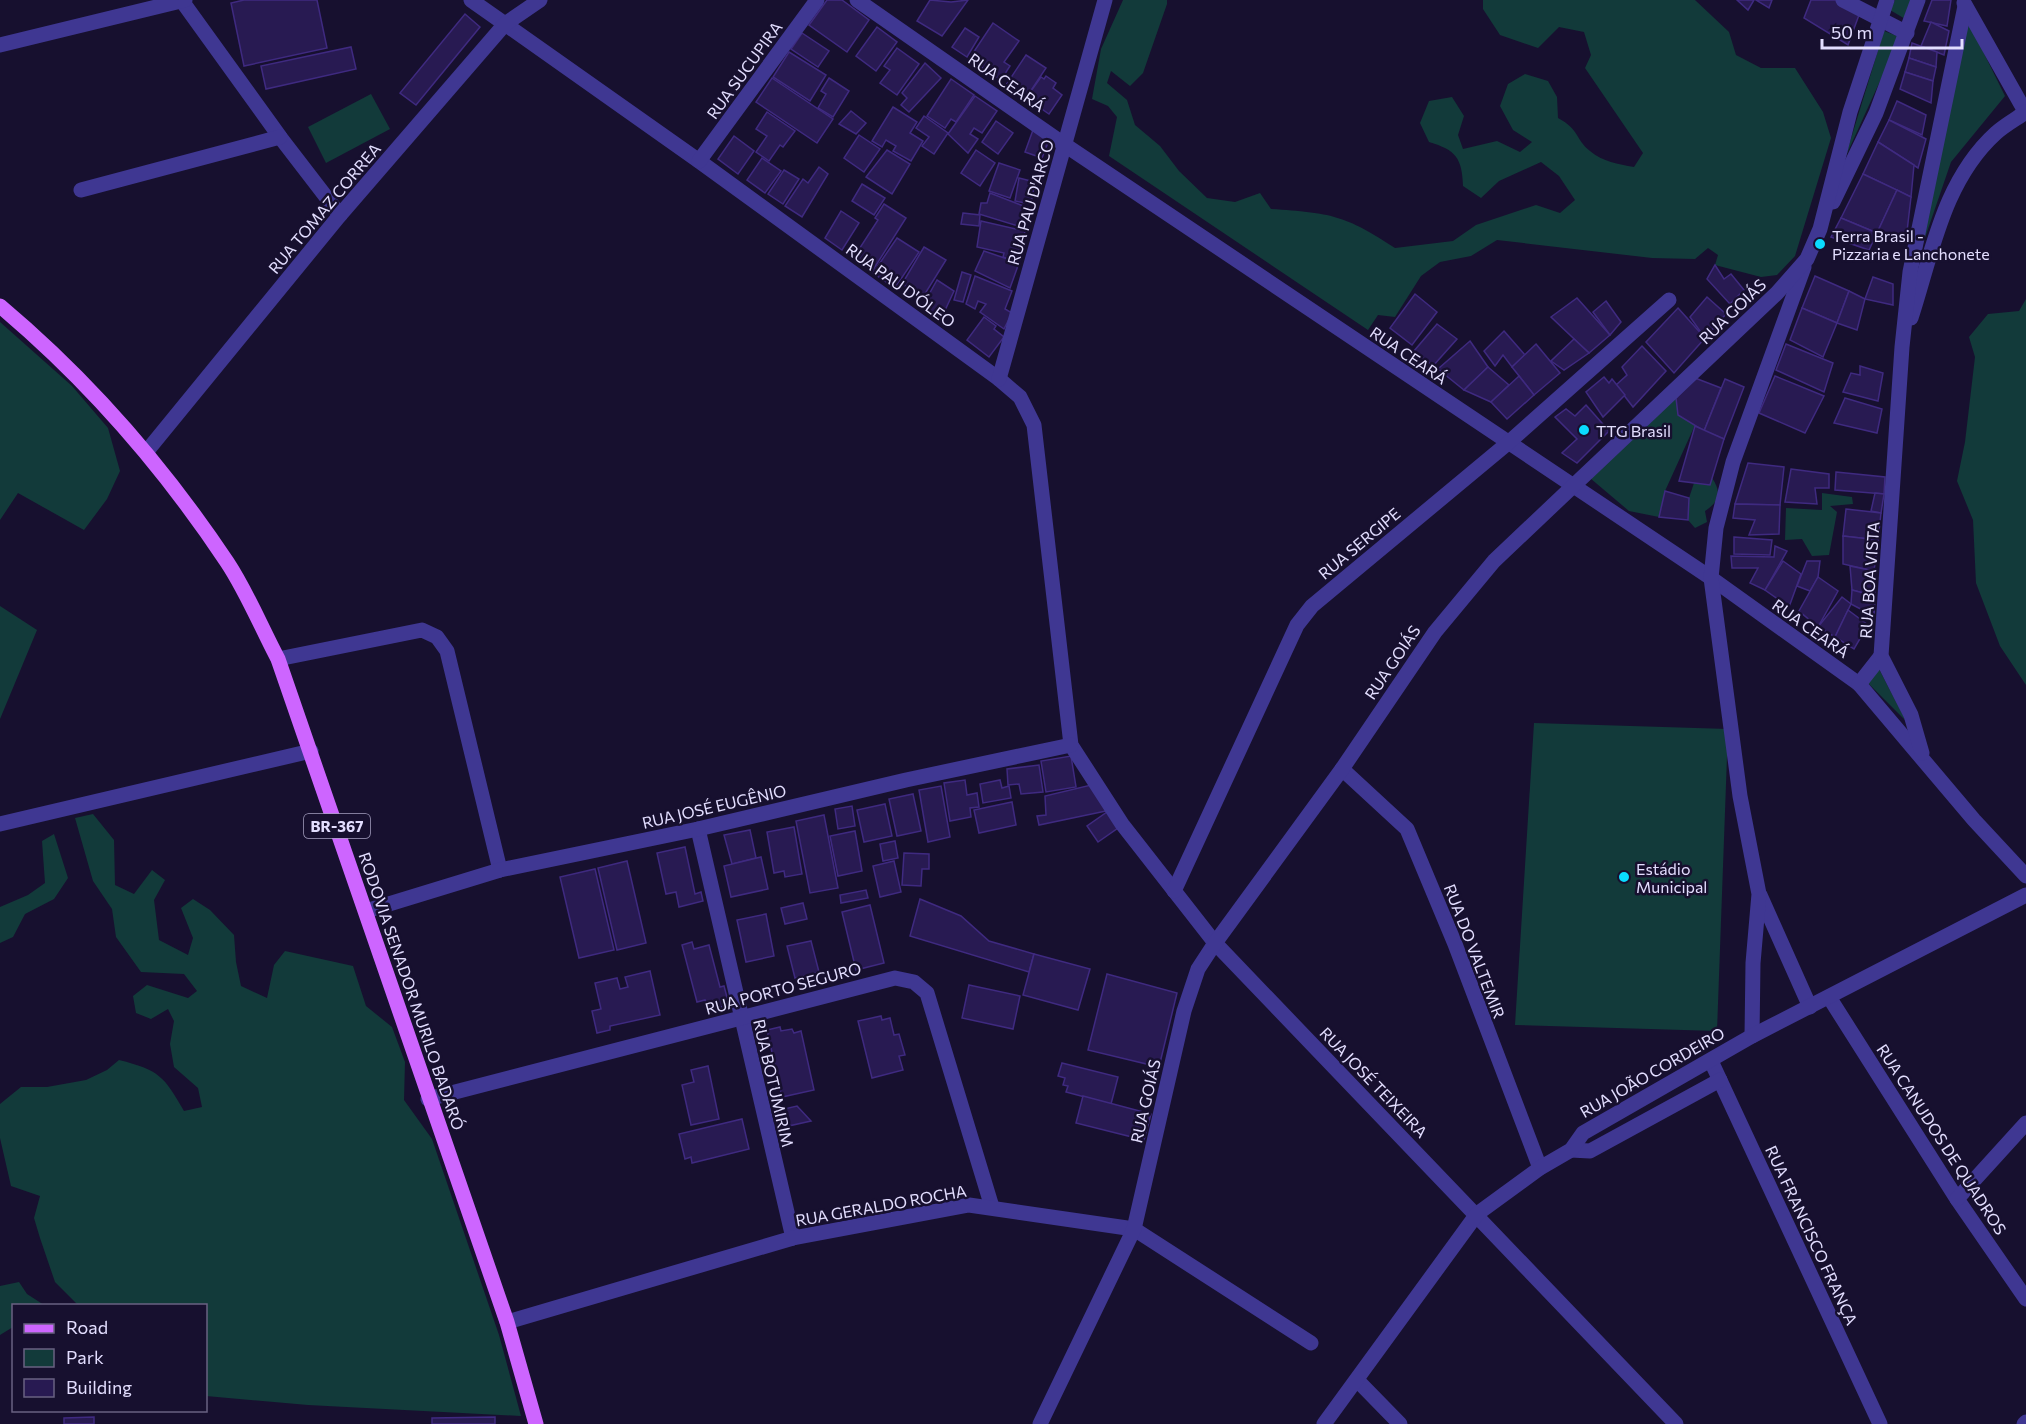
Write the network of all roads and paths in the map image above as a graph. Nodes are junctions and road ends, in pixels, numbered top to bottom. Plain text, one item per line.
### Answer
1 (184, 0) edge
2 (471, 0) edge
3 (540, 0) edge
4 (817, 0) edge
5 (857, 0) edge
6 (1105, 0) edge
7 (1843, 0) edge
8 (1887, 0) edge
9 (1918, 0) edge
10 (1964, 3) edge
11 (1881, 19) junction
12 (506, 24) junction
13 (1908, 33) junction
14 (0, 45) edge
15 (2026, 112) edge
16 (280, 137) junction
17 (1065, 145) junction
18 (699, 161) junction
19 (81, 190) dead end
20 (340, 215) junction
21 (1820, 229) junction
22 (1807, 259) junction
23 (1669, 300) dead end
24 (0, 306) edge
25 (1902, 347) junction
26 (999, 379) junction
27 (1508, 443) junction
28 (147, 452) junction
29 (1573, 488) junction
30 (1711, 578) junction
31 (1881, 656) junction
32 (278, 659) junction
33 (1859, 684) junction
34 (1071, 745) junction
35 (311, 751) junction
36 (1923, 759) junction
37 (1342, 769) junction
38 (0, 824) edge
39 (699, 830) junction
40 (500, 870) junction
41 (2026, 876) edge
42 (1174, 891) junction
43 (1760, 894) junction
44 (2026, 895) edge
45 (366, 911) junction
46 (1215, 943) junction
47 (1829, 997) junction
48 (1810, 1007) junction
49 (741, 1018) junction
50 (1752, 1036) junction
51 (1711, 1061) junction
52 (1720, 1080) junction
53 (428, 1099) junction
54 (2026, 1123) edge
55 (1571, 1150) junction
56 (1539, 1168) junction
57 (1957, 1199) junction
58 (992, 1207) junction
59 (1477, 1215) junction
60 (1134, 1229) junction
61 (793, 1238) junction
62 (2026, 1299) edge
63 (507, 1322) junction
64 (1311, 1342) dead end
65 (1356, 1380) junction
66 (535, 1424) edge
67 (1040, 1424) edge
68 (1324, 1424) edge
69 (1400, 1424) edge
70 (1676, 1424) edge
71 (1880, 1424) edge

1 - 14 street
1 - 16 street
2 - 12 street, RUA PAU D'ÓLEO
3 - 12 street, RUA TOMAZ CORREA
4 - 18 street, RUA SUCUPIRA
5 - 17 street, RUA CEARÁ
6 - 17 street, RUA PAU D'ARCO
7 - 11 street
8 - 11 street, RUA GOIÁS
9 - 13 street
10 - 15 street
10 - 25 street, RUA BOA VISTA
11 - 13 street
11 - 21 street, RUA GOIÁS
12 - 18 street, RUA PAU D'ÓLEO
12 - 20 street, RUA TOMAZ CORREA
13 - 21 street
15 - 25 street, RUA BOA VISTA
16 - 19 street
16 - 20 street
17 - 26 street, RUA PAU D'ARCO
17 - 27 street, RUA CEARÁ
18 - 26 street, RUA PAU D'ÓLEO
20 - 28 street, RUA TOMAZ CORREA
21 - 22 street, RUA GOIÁS
22 - 29 street, RUA GOIÁS
22 - 30 street
23 - 27 street, RUA SERGIPE
24 - 28 main road, RODOVIA SENADOR MURILO BADARÓ / BR-367
25 - 31 street, RUA BOA VISTA
26 - 34 street, RUA PAU D'ÓLEO
27 - 29 street, RUA CEARÁ
27 - 42 street, RUA SERGIPE
28 - 32 main road, RODOVIA SENADOR MURILO BADARÓ / BR-367
29 - 30 street, RUA CEARÁ
29 - 37 street, RUA GOIÁS
30 - 33 street, RUA CEARÁ
30 - 43 street
31 - 33 street
31 - 36 street, RUA BOA VISTA
32 - 35 main road, RODOVIA SENADOR MURILO BADARÓ / BR-367
32 - 40 street
33 - 36 street, RUA CEARÁ
34 - 39 street, RUA JOSÉ EUGÊNIO
34 - 42 street, RUA JOSÉ TEIXEIRA
35 - 38 street
35 - 45 main road, RODOVIA SENADOR MURILO BADARÓ / BR-367
36 - 41 street, RUA BOA VISTA
37 - 46 street, RUA GOIÁS
37 - 56 street, RUA DO VALTEMIR
39 - 40 street, RUA JOSÉ EUGÊNIO
39 - 49 street, RUA BOTUMIRIM
40 - 45 street, RUA JOSÉ EUGÊNIO
42 - 46 street, RUA JOSÉ TEIXEIRA
43 - 48 street
43 - 50 street
44 - 47 street, RUA JOÃO CORDEIRO
45 - 53 main road, RODOVIA SENADOR MURILO BADARÓ / BR-367
46 - 59 street, RUA JOSÉ TEIXEIRA
46 - 60 street, RUA GOIÁS
47 - 48 street, RUA JOÃO CORDEIRO
47 - 57 street, RUA CANUDOS DE QUADROS
48 - 50 street, RUA JOÃO CORDEIRO
49 - 53 street, RUA PORTO SEGURO
49 - 58 street, RUA PORTO SEGURO
49 - 61 street, RUA BOTUMIRIM
50 - 51 street, RUA JOÃO CORDEIRO
51 - 52 street, RUA FRANCISCO FRANÇA
51 - 55 street, RUA JOÃO CORDEIRO
52 - 55 street
52 - 71 street, RUA FRANCISCO FRANÇA
53 - 63 main road, RODOVIA SENADOR MURILO BADARÓ / BR-367
54 - 57 street
55 - 56 street, RUA JOÃO CORDEIRO
56 - 59 street, RUA JOÃO CORDEIRO
57 - 62 street, RUA CANUDOS DE QUADROS
58 - 60 street, RUA GERALDO ROCHA
58 - 61 street, RUA GERALDO ROCHA
59 - 65 street, RUA JOÃO CORDEIRO
59 - 70 street, RUA JOSÉ TEIXEIRA
60 - 64 street, RUA GERALDO ROCHA
60 - 67 street, RUA GOIÁS
61 - 63 street, RUA GERALDO ROCHA
63 - 66 main road, RODOVIA SENADOR MURILO BADARÓ / BR-367
65 - 68 street, RUA JOÃO CORDEIRO
65 - 69 street

